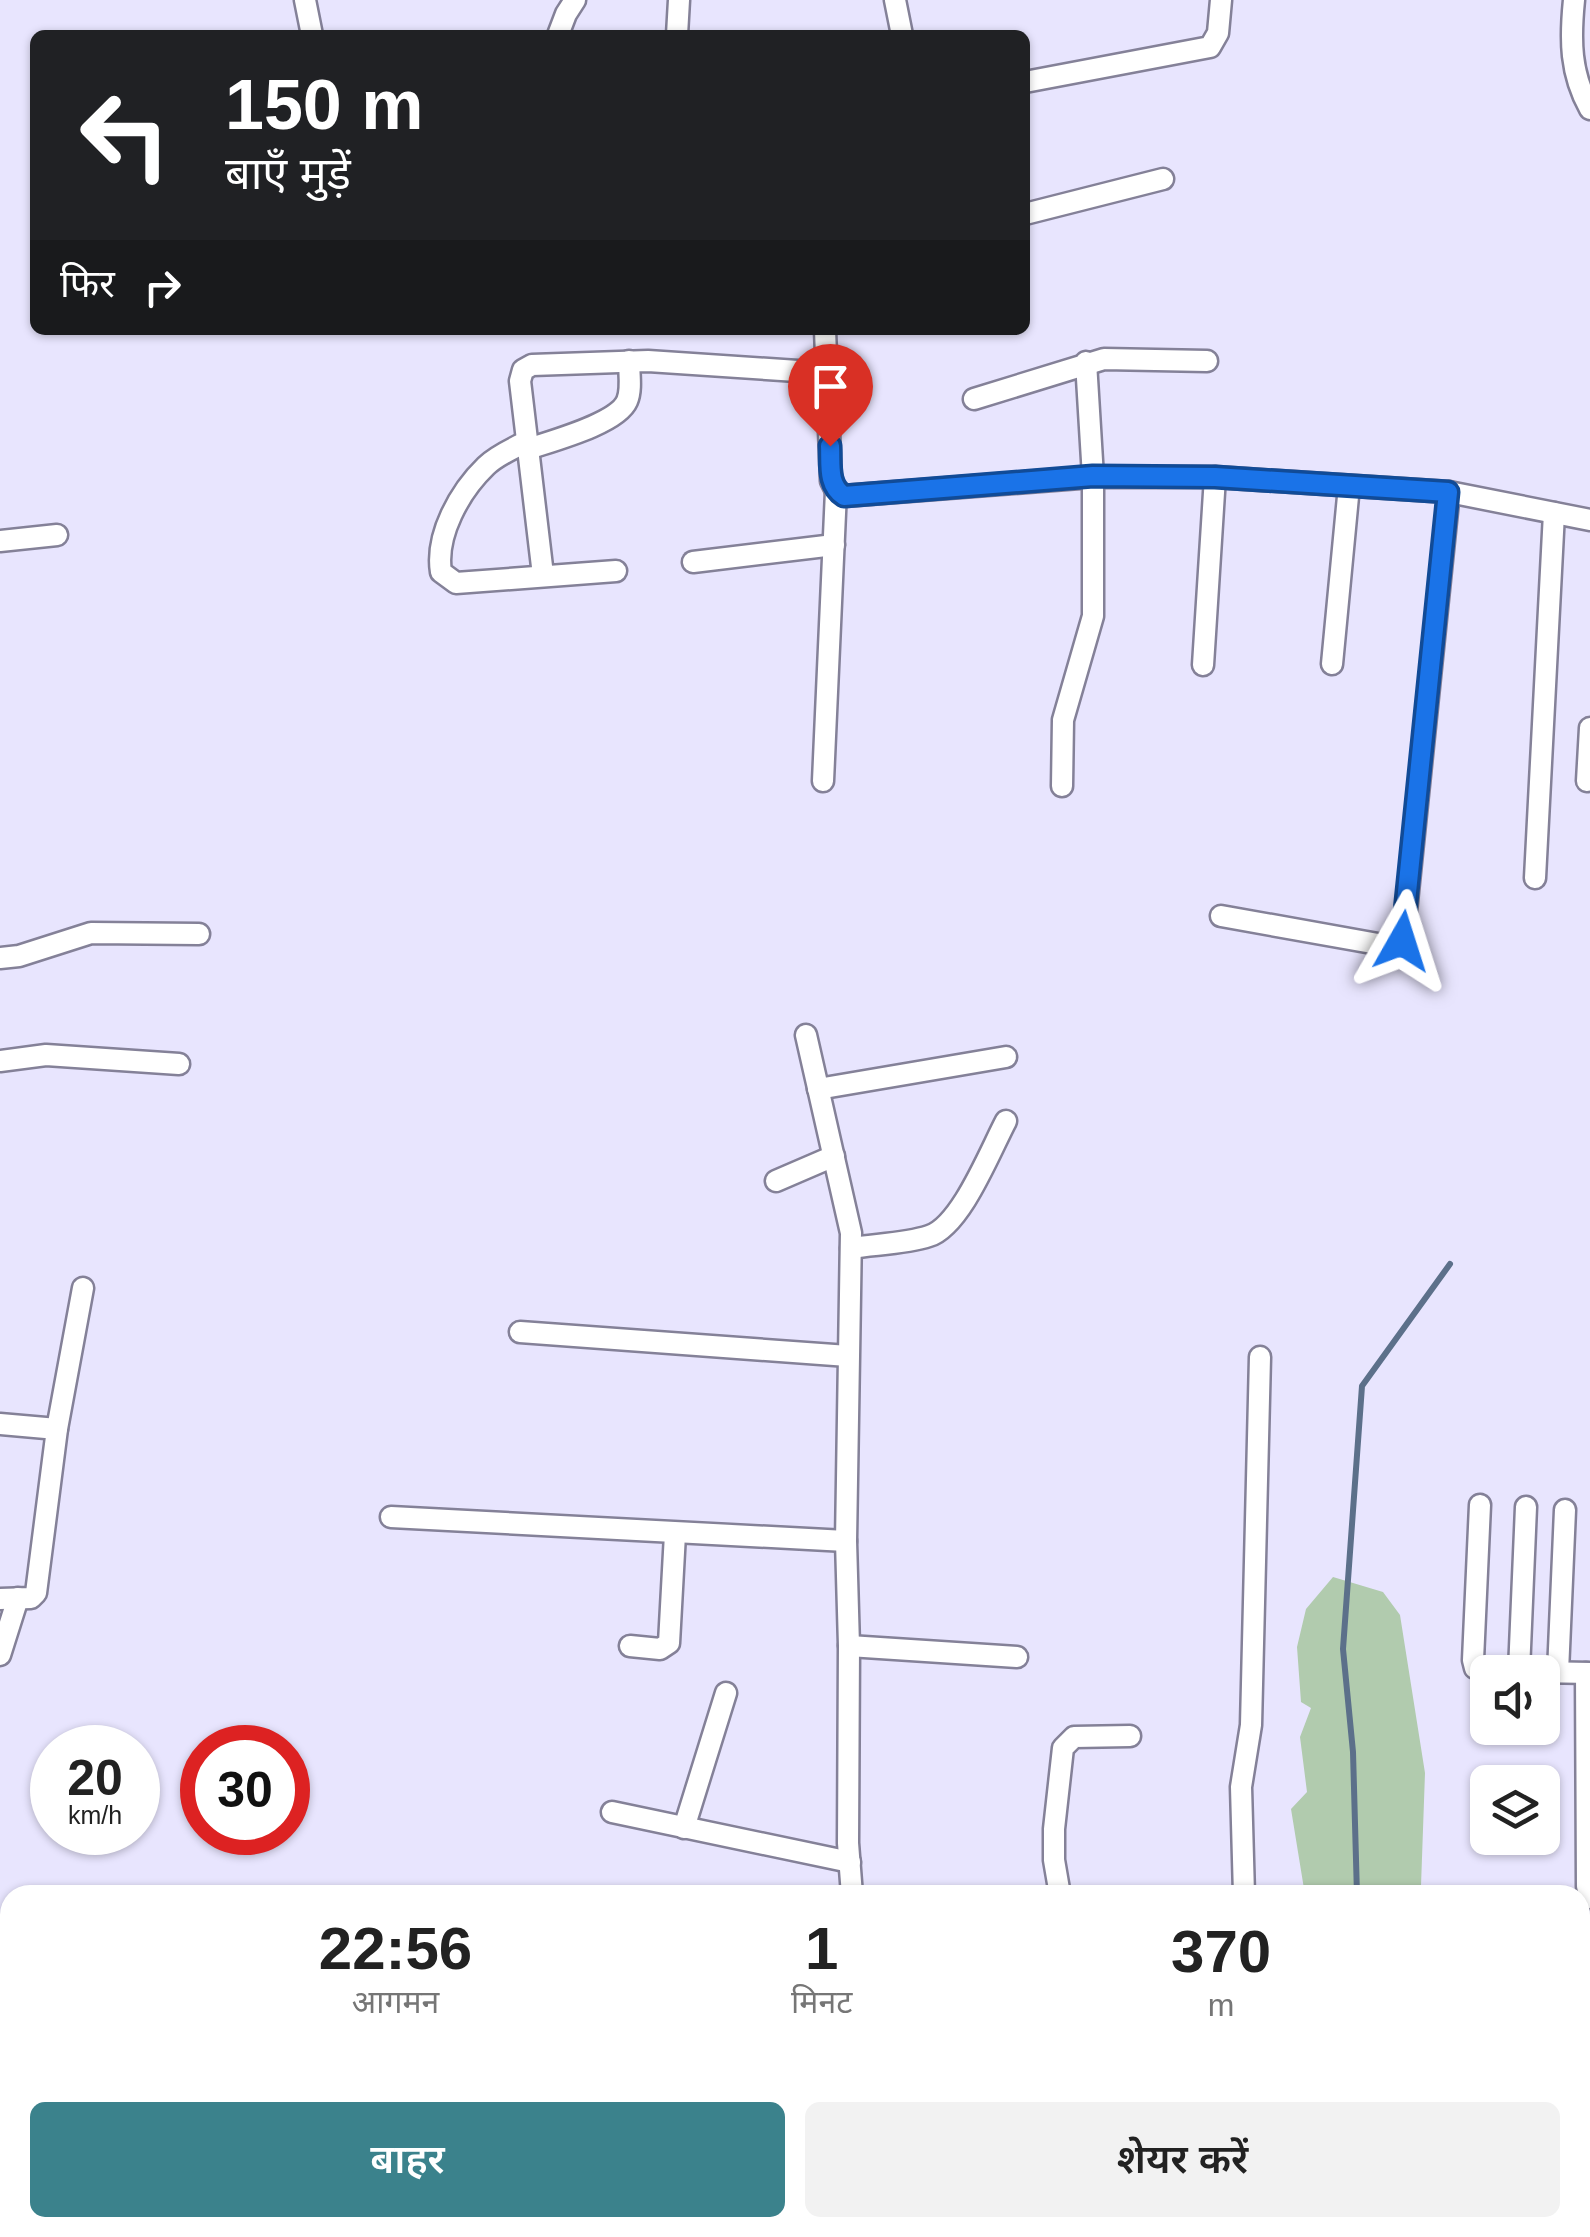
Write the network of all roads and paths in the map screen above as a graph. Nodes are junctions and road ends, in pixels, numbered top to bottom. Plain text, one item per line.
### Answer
1 (305, 0) edge
2 (575, 0) edge
3 (678, 0) edge
4 (895, 0) edge
5 (1221, 0) edge
6 (1574, 0) edge
7 (311, 30) edge
8 (560, 30) edge
9 (677, 30) edge
10 (901, 30) edge
11 (1030, 81) edge
12 (1590, 109) edge
13 (1163, 179) dead end
14 (1030, 213) edge
15 (824, 335) edge
16 (1207, 361) dead end
17 (630, 362) junction
18 (1086, 362) junction
19 (826, 374) junction
20 (974, 398) dead end
21 (528, 445) junction
22 (1093, 476) junction
23 (1215, 477) junction
24 (1349, 486) junction
25 (836, 491) junction
26 (1448, 492) junction
27 (1554, 513) junction
28 (1590, 520) edge
29 (57, 535) dead end
30 (0, 541) edge
31 (834, 545) junction
32 (694, 562) dead end
33 (616, 571) dead end
34 (543, 575) junction
35 (1332, 664) dead end
36 (1202, 665) dead end
37 (1590, 728) edge
38 (1587, 780) dead end
39 (823, 781) dead end
40 (1062, 786) dead end
41 (1535, 878) dead end
42 (1221, 916) dead end
43 (199, 934) dead end
44 (0, 958) edge
45 (806, 1035) dead end
46 (1006, 1057) dead end
47 (0, 1061) edge
48 (180, 1064) dead end
49 (818, 1089) junction
50 (1006, 1121) dead end
51 (834, 1156) junction
52 (776, 1181) dead end
53 (851, 1248) junction
54 (83, 1288) dead end
55 (520, 1332) dead end
56 (848, 1356) junction
57 (1260, 1357) dead end
58 (0, 1424) edge
59 (57, 1429) junction
60 (1480, 1505) dead end
61 (1526, 1507) dead end
62 (1564, 1510) dead end
63 (391, 1517) dead end
64 (675, 1534) junction
65 (846, 1541) junction
66 (9, 1598) edge
67 (630, 1646) dead end
68 (849, 1646) junction
69 (0, 1655) edge
70 (1472, 1655) edge
71 (1520, 1655) edge
72 (1559, 1655) edge
73 (1017, 1657) dead end
74 (1560, 1672) edge
75 (1588, 1673) edge
76 (726, 1692) dead end
77 (1130, 1736) dead end
78 (612, 1812) dead end
79 (684, 1828) junction
80 (850, 1862) junction
81 (851, 1885) edge
82 (1058, 1885) edge
83 (1244, 1885) edge
84 (1587, 1885) edge

1 - 7 street
2 - 8 street
3 - 9 street
4 - 10 street
5 - 11 street
6 - 12 street
13 - 14 street
15 - 19 street
16 - 18 street
17 - 19 street
17 - 21 street
17 - 21 street
18 - 20 street
18 - 22 street
19 - 25 street
21 - 34 street
21 - 34 street
22 - 23 street
22 - 25 street
22 - 40 street
23 - 24 street
23 - 36 street
24 - 26 street
24 - 35 street
25 - 31 street
26 - 27 street
26 - 42 street
27 - 28 street
27 - 41 street
29 - 30 street
31 - 32 street
31 - 39 street
33 - 34 street
37 - 38 street
43 - 44 street
45 - 49 street
46 - 49 street
47 - 48 street
49 - 51 street
50 - 53 street
51 - 52 street
51 - 53 street
53 - 56 street
54 - 59 street
55 - 56 street
56 - 65 street
57 - 83 street
58 - 59 street
59 - 66 street
60 - 70 street
61 - 71 street
62 - 72 street
63 - 64 street
64 - 65 street
64 - 67 street
65 - 68 street
66 - 69 street
68 - 73 street
68 - 80 street
74 - 75 street
75 - 84 street
76 - 79 street
77 - 82 street
78 - 79 street
79 - 80 street
80 - 81 street

